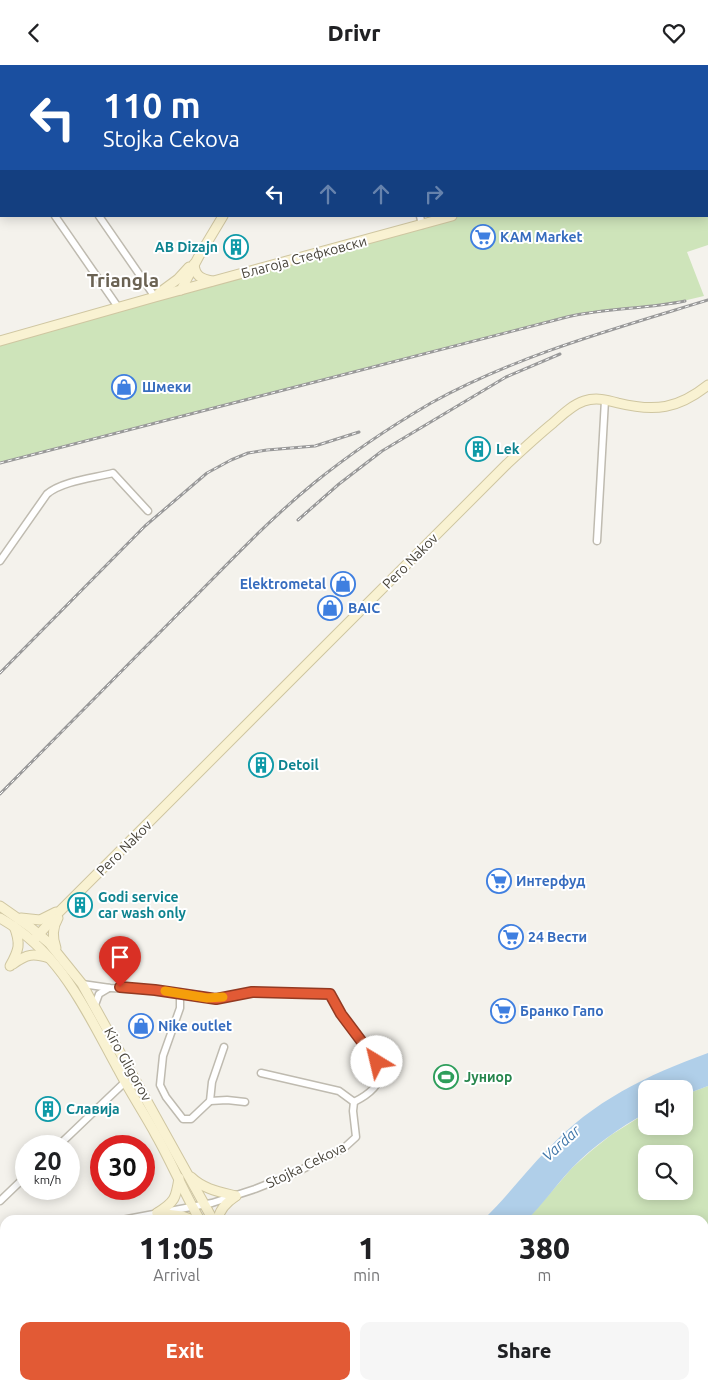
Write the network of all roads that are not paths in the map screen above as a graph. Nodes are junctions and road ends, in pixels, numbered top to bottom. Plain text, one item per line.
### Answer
1 (56, 217) edge
2 (99, 217) edge
3 (222, 217) edge
4 (444, 217) edge
5 (421, 220) edge
6 (196, 260) junction
7 (178, 279) junction
8 (214, 281) junction
9 (181, 290) junction
10 (155, 297) junction
11 (118, 307) junction
12 (0, 341) edge
13 (708, 385) edge
14 (605, 400) junction
15 (148, 511) dead end
16 (597, 541) dead end
17 (0, 561) edge
18 (0, 905) edge
19 (65, 907) junction
20 (0, 918) edge
21 (15, 921) junction
22 (36, 937) junction
23 (57, 951) junction
24 (50, 958) junction
25 (82, 984) junction
26 (110, 988) junction
27 (180, 993) junction
28 (95, 1005) junction
29 (224, 1047) dead end
30 (261, 1073) dead end
31 (125, 1082) junction
32 (210, 1101) junction
33 (354, 1102) junction
34 (245, 1103) dead end
35 (70, 1135) edge
36 (184, 1168) junction
37 (178, 1177) junction
38 (15, 1187) edge
39 (236, 1195) junction
40 (0, 1201) edge
41 (204, 1204) junction
42 (193, 1206) junction
43 (157, 1213) junction
44 (147, 1215) edge
45 (174, 1215) edge
46 (198, 1215) edge
47 (210, 1215) edge
48 (219, 1215) edge

1 - 11 street
2 - 10 street
3 - 6 street
4 - 5 street, Благоја Стефковски
5 - 8 street, Благоја Стефковски
6 - 7 street
6 - 8 street
6 - 9 street
7 - 9 street
7 - 10 street
8 - 9 street, Благоја Стефковски
9 - 10 street, Благоја Стефковски
10 - 11 street, Благоја Стефковски
11 - 12 street, Благоја Стефковски
13 - 14 street, Pero Nakov
14 - 16 street
14 - 19 street, Pero Nakov
15 - 17 street
18 - 21 street, Kiro Gligorov
19 - 21 street
19 - 22 street, Pero Nakov
19 - 23 street
20 - 21 street, Kiro Gligorov
21 - 22 street, Kiro Gligorov
21 - 24 street
22 - 23 street, Kiro Gligorov
22 - 24 street, Kiro Gligorov
23 - 25 street, Kiro Gligorov
24 - 31 street, Kiro Gligorov
25 - 26 street
25 - 28 street, Kiro Gligorov
26 - 27 street
26 - 28 street
27 - 32 street
27 - 33 street
28 - 36 street, Kiro Gligorov
29 - 32 street
30 - 33 street
31 - 35 street
31 - 37 street, Kiro Gligorov
32 - 34 street
33 - 39 street, Stojka Cekova
36 - 39 street
36 - 41 street, Kiro Gligorov
37 - 42 street, Kiro Gligorov
37 - 43 street
38 - 40 street
39 - 41 street, Stojka Cekova
39 - 48 street
41 - 42 street, Stojka Cekova
41 - 47 street, Kiro Gligorov
42 - 43 street, Stojka Cekova
42 - 46 street, Kiro Gligorov
43 - 44 street, Stojka Cekova
43 - 45 street

